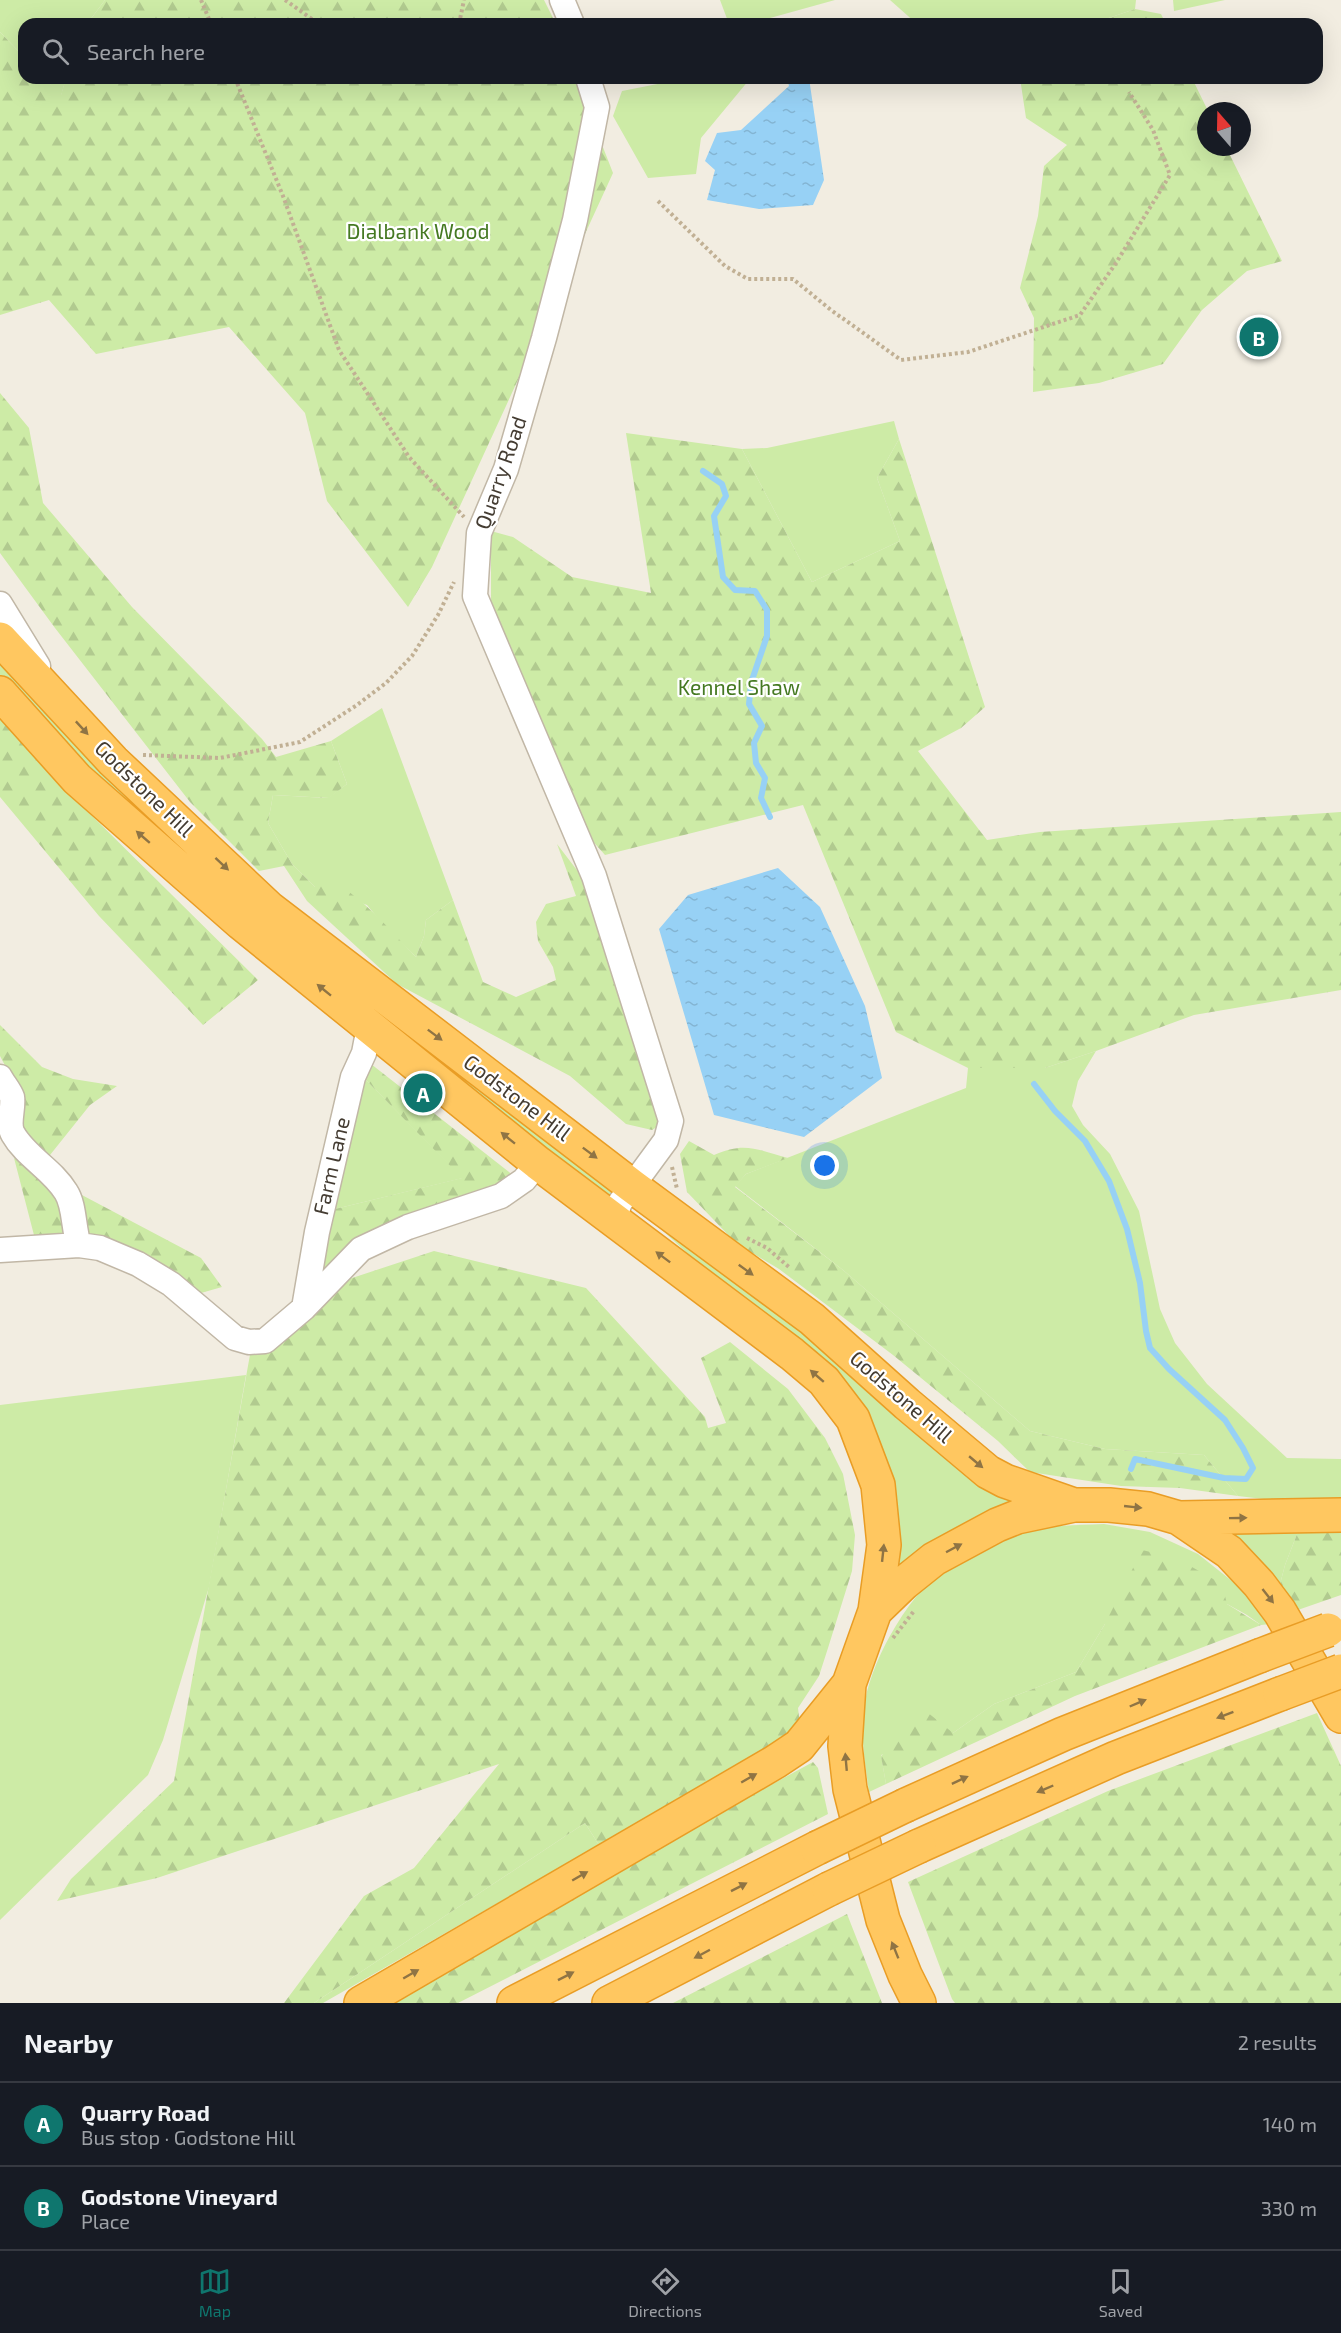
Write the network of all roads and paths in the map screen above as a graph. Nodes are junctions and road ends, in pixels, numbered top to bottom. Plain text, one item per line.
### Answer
1 (201, 0) edge
2 (285, 0) edge
3 (464, 0) edge
4 (562, 0) edge
5 (208, 18) edge
6 (310, 18) edge
7 (460, 18) edge
8 (570, 18) edge
9 (237, 84) edge
10 (590, 84) edge
11 (1129, 92) dead end
12 (658, 201) dead end
13 (478, 533) junction
14 (457, 572) dead end
15 (0, 604) edge
16 (0, 639) edge
17 (0, 693) edge
18 (51, 694) junction
19 (113, 761) junction
20 (369, 1027) junction
21 (0, 1077) edge
22 (538, 1163) junction
23 (632, 1186) junction
24 (615, 1222) junction
25 (79, 1245) junction
26 (0, 1250) edge
27 (304, 1308) junction
28 (1074, 1505) junction
29 (1341, 1515) edge
30 (1179, 1518) junction
31 (876, 1611) junction
32 (1334, 1627) edge
33 (1341, 1671) edge
34 (849, 1684) junction
35 (1341, 1716) edge
36 (361, 2003) edge
37 (514, 2003) edge
38 (609, 2003) edge
39 (919, 2003) edge

1 - 5 path
2 - 6 path
3 - 7 path
4 - 8 street
9 - 13 path
10 - 13 street, Quarry Road
11 - 12 path
13 - 23 street, Quarry Road
14 - 19 path
15 - 18 street
16 - 18 highway, Godstone Hill
20 -> 17 highway, Godstone Hill
18 -> 19 highway, Godstone Hill
19 -> 23 highway, Godstone Hill
22 -> 20 highway, Godstone Hill
20 - 27 street, Farm Lane
21 - 25 street
22 - 24 highway, Godstone Hill
22 - 27 street
23 - 24 street, Quarry Road
23 -> 28 highway, Godstone Hill
31 -> 24 highway, Godstone Hill
25 - 26 street
25 - 27 street
28 -> 30 highway
31 -> 28 highway
30 -> 29 highway
30 -> 35 highway
31 - 34 highway
37 -> 32 highway, bridge
33 -> 38 highway, bridge
36 -> 34 highway
39 -> 34 highway

